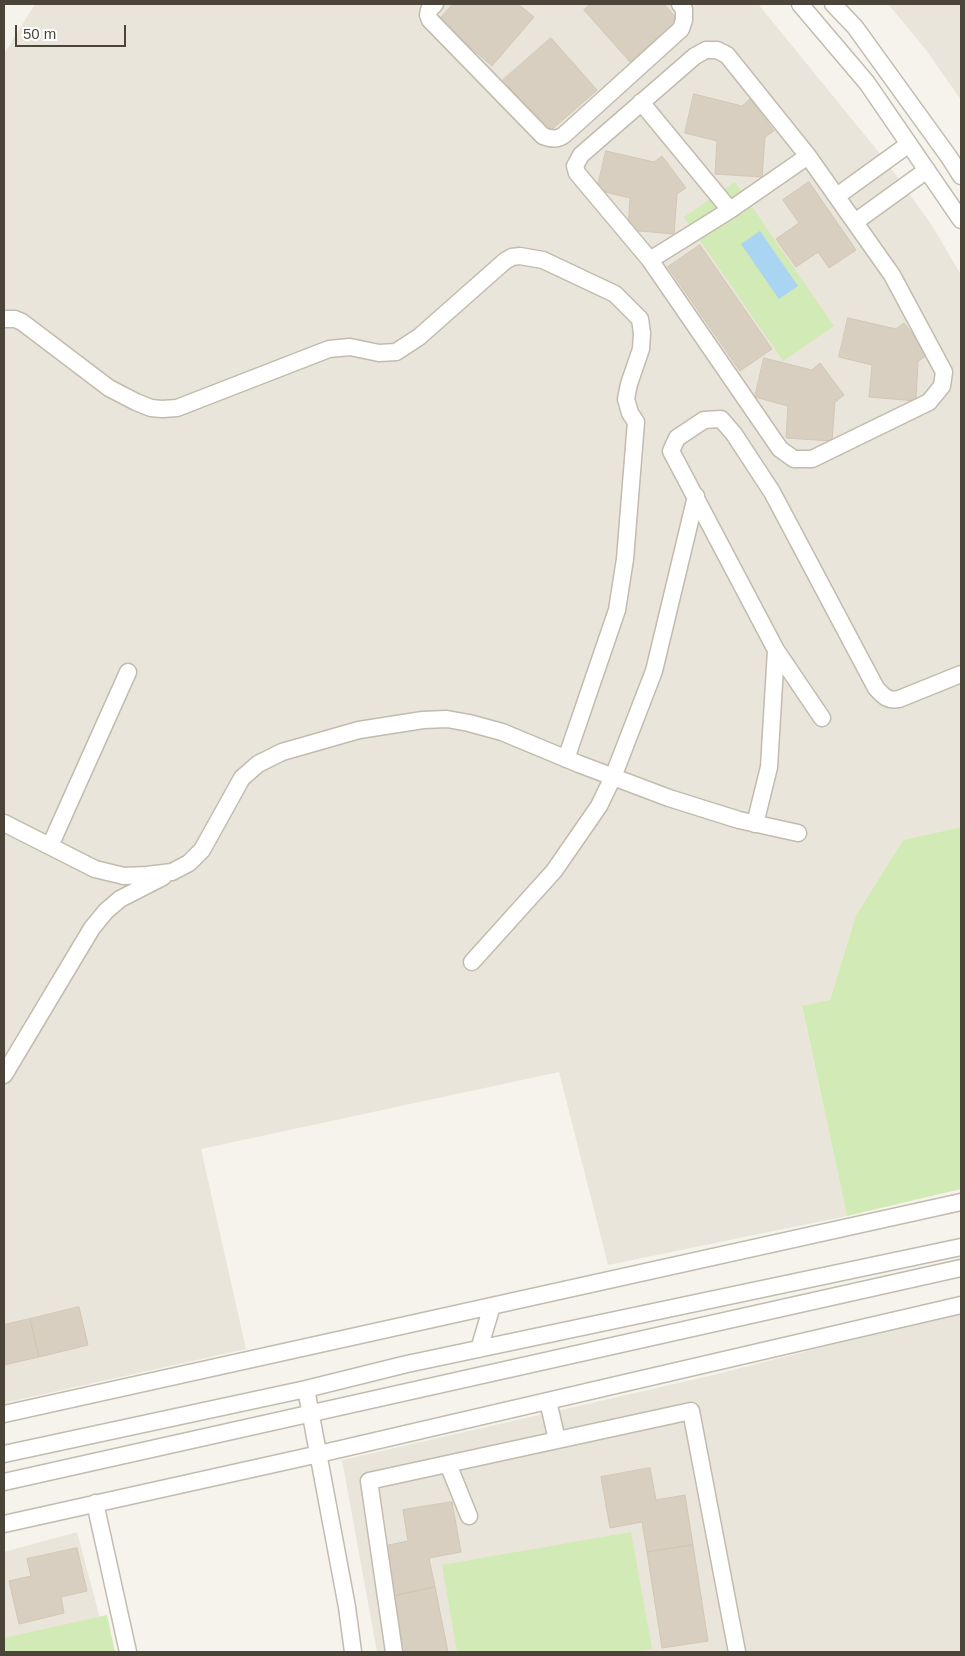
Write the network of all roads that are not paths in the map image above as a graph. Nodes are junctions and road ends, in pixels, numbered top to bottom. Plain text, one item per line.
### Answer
1 (435, 4) edge
2 (680, 4) edge
3 (800, 4) edge
4 (833, 4) edge
5 (642, 102) junction
6 (909, 144) junction
7 (808, 156) junction
8 (927, 170) junction
9 (961, 176) edge
10 (837, 196) junction
11 (730, 210) junction
12 (961, 220) edge
13 (854, 222) junction
14 (650, 260) junction
15 (4, 319) edge
16 (696, 496) junction
17 (776, 650) junction
18 (128, 672) dead end
19 (961, 674) edge
20 (822, 718) dead end
21 (566, 759) junction
22 (613, 777) junction
23 (4, 823) edge
24 (755, 824) junction
25 (798, 833) dead end
26 (50, 846) junction
27 (172, 872) junction
28 (472, 962) dead end
29 (4, 1075) edge
30 (961, 1202) edge
31 (961, 1247) edge
32 (961, 1268) edge
33 (961, 1305) edge
34 (489, 1315) junction
35 (479, 1350) junction
36 (306, 1388) junction
37 (548, 1401) junction
38 (4, 1414) edge
39 (311, 1414) junction
40 (557, 1440) junction
41 (4, 1454) edge
42 (319, 1454) junction
43 (448, 1464) junction
44 (4, 1482) edge
45 (95, 1503) junction
46 (469, 1516) dead end
47 (4, 1524) edge
48 (128, 1652) edge
49 (353, 1652) edge
50 (394, 1652) edge
51 (737, 1652) edge

1 - 2 street
3 - 6 street
4 - 9 street
5 - 7 street
5 - 11 street
5 - 14 street
6 - 8 street
6 - 10 street
7 - 10 street
7 - 11 street
8 - 12 street
8 - 13 street
10 - 13 street
11 - 14 street
13 - 14 street
15 - 21 street
16 - 17 street
16 - 19 street
16 - 22 street
17 - 20 street
17 - 24 street
18 - 26 street
21 - 22 street
21 - 27 street
22 - 24 street
22 - 28 street
23 - 26 street
24 - 25 street
26 - 27 street
27 - 29 street
30 - 34 street
31 - 35 street
32 - 39 street
33 - 37 street
34 - 35 street
34 - 38 street
35 - 36 street
36 - 39 street
36 - 41 street
37 - 40 street
37 - 42 street
39 - 42 street
39 - 44 street
40 - 43 street
40 - 51 street
42 - 45 street
42 - 49 street
43 - 46 street
43 - 50 street
45 - 47 street
45 - 48 street

